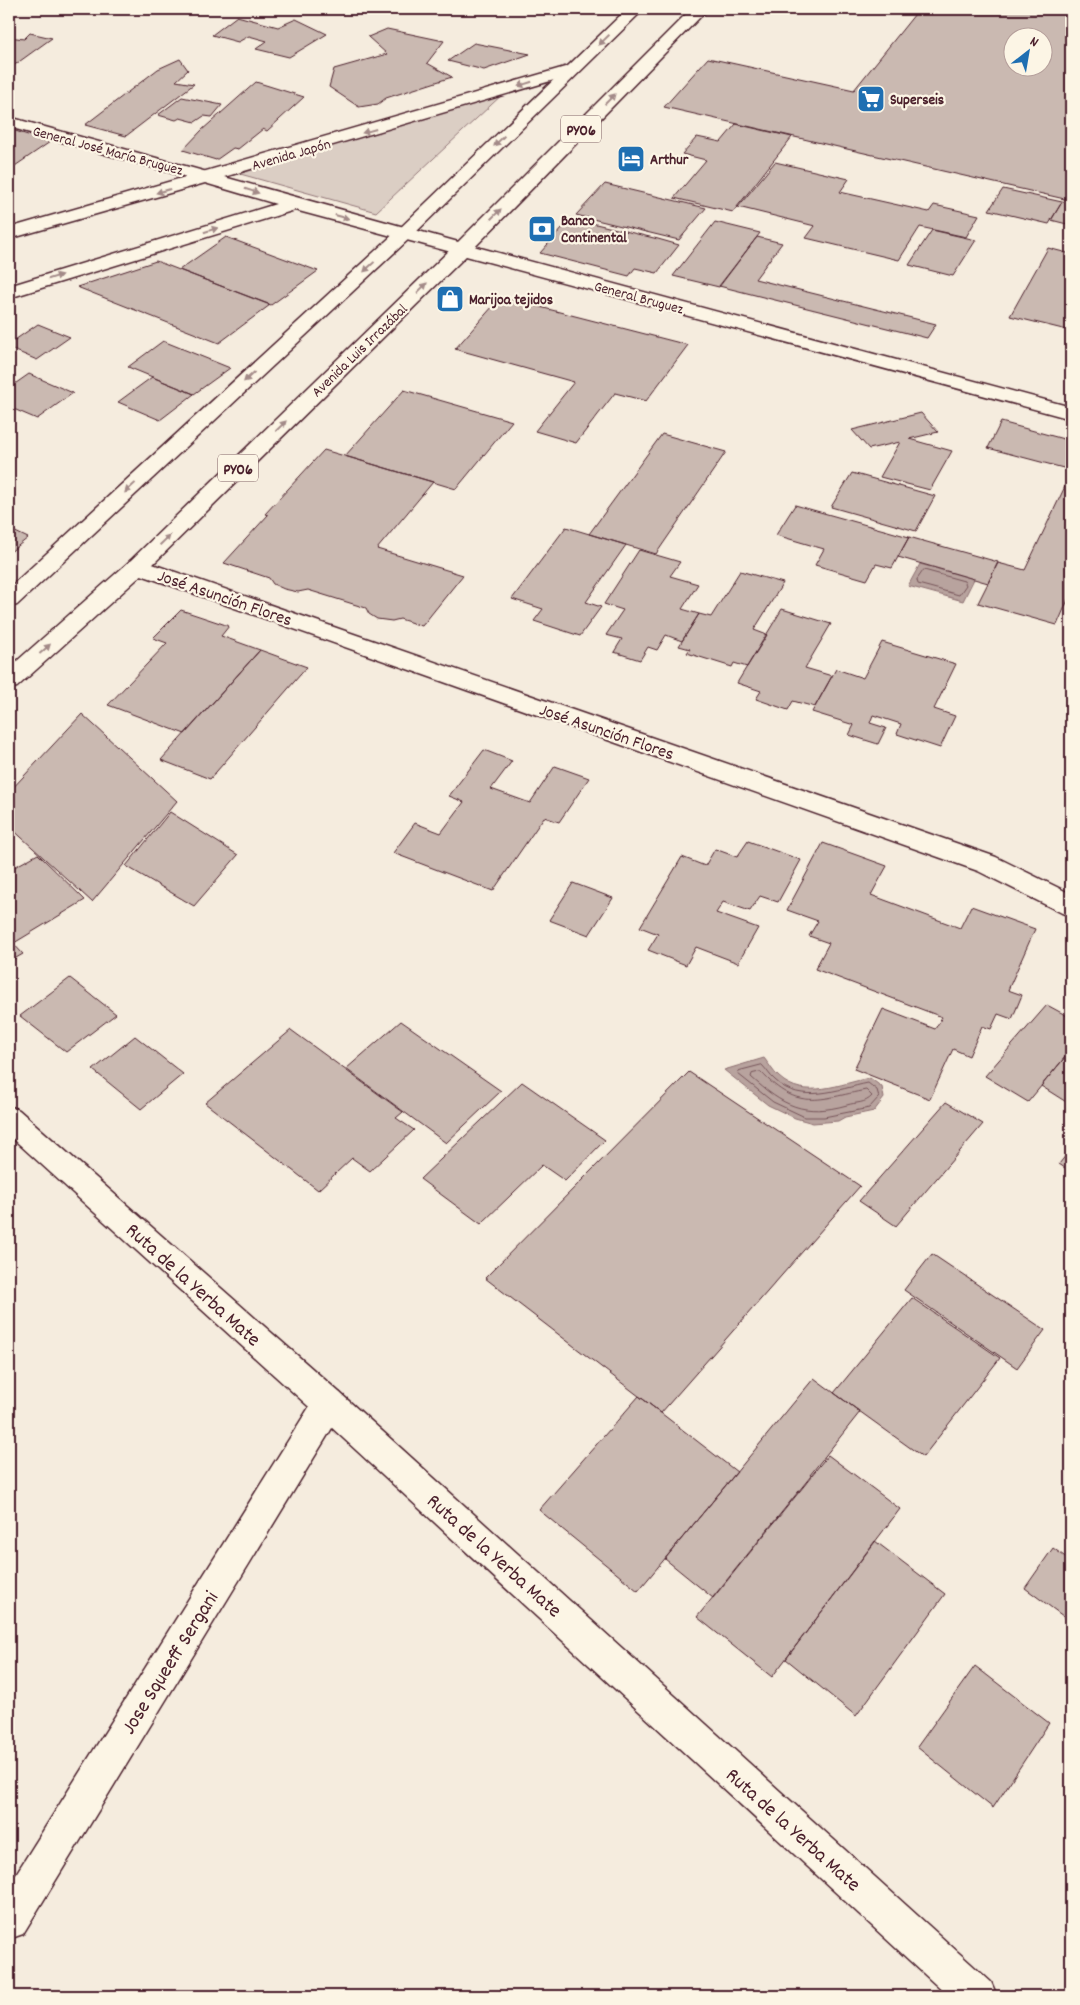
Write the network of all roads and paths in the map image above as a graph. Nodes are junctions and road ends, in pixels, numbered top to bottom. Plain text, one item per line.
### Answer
1 (636, 9) edge
2 (700, 9) edge
3 (572, 70) junction
4 (9, 122) edge
5 (208, 178) junction
6 (295, 204) junction
7 (9, 234) edge
8 (404, 234) junction
9 (462, 249) junction
10 (9, 292) edge
11 (1071, 413) edge
12 (138, 566) junction
13 (9, 600) edge
14 (9, 681) edge
15 (1071, 906) edge
16 (9, 1118) edge
17 (329, 1404) junction
18 (9, 1920) edge
19 (977, 1996) edge

1 -> 3 main road, PY06
9 -> 2 main road, Avenida Luis Irrazábal / PY06
3 -> 5 main road, Avenida Japón
3 -> 8 main road, PY06
4 - 5 main road, General José María Bruguez
5 -> 6 main road, General Bruguez
5 -> 7 main road, Avenida Japón
6 -> 8 main road, General Bruguez
10 -> 6 main road
8 - 9 main road, General Bruguez
8 -> 13 main road, PY06
9 - 11 main road, General Bruguez
12 -> 9 main road, Avenida Luis Irrazábal / PY06
14 -> 12 main road, Avenida Luis Irrazábal / PY06
12 - 15 main road, José Asunción Flores
16 - 17 main road, Ruta de la Yerba Mate
17 - 18 main road, Jose Squeeff Sergani
17 - 19 main road, Ruta de la Yerba Mate

